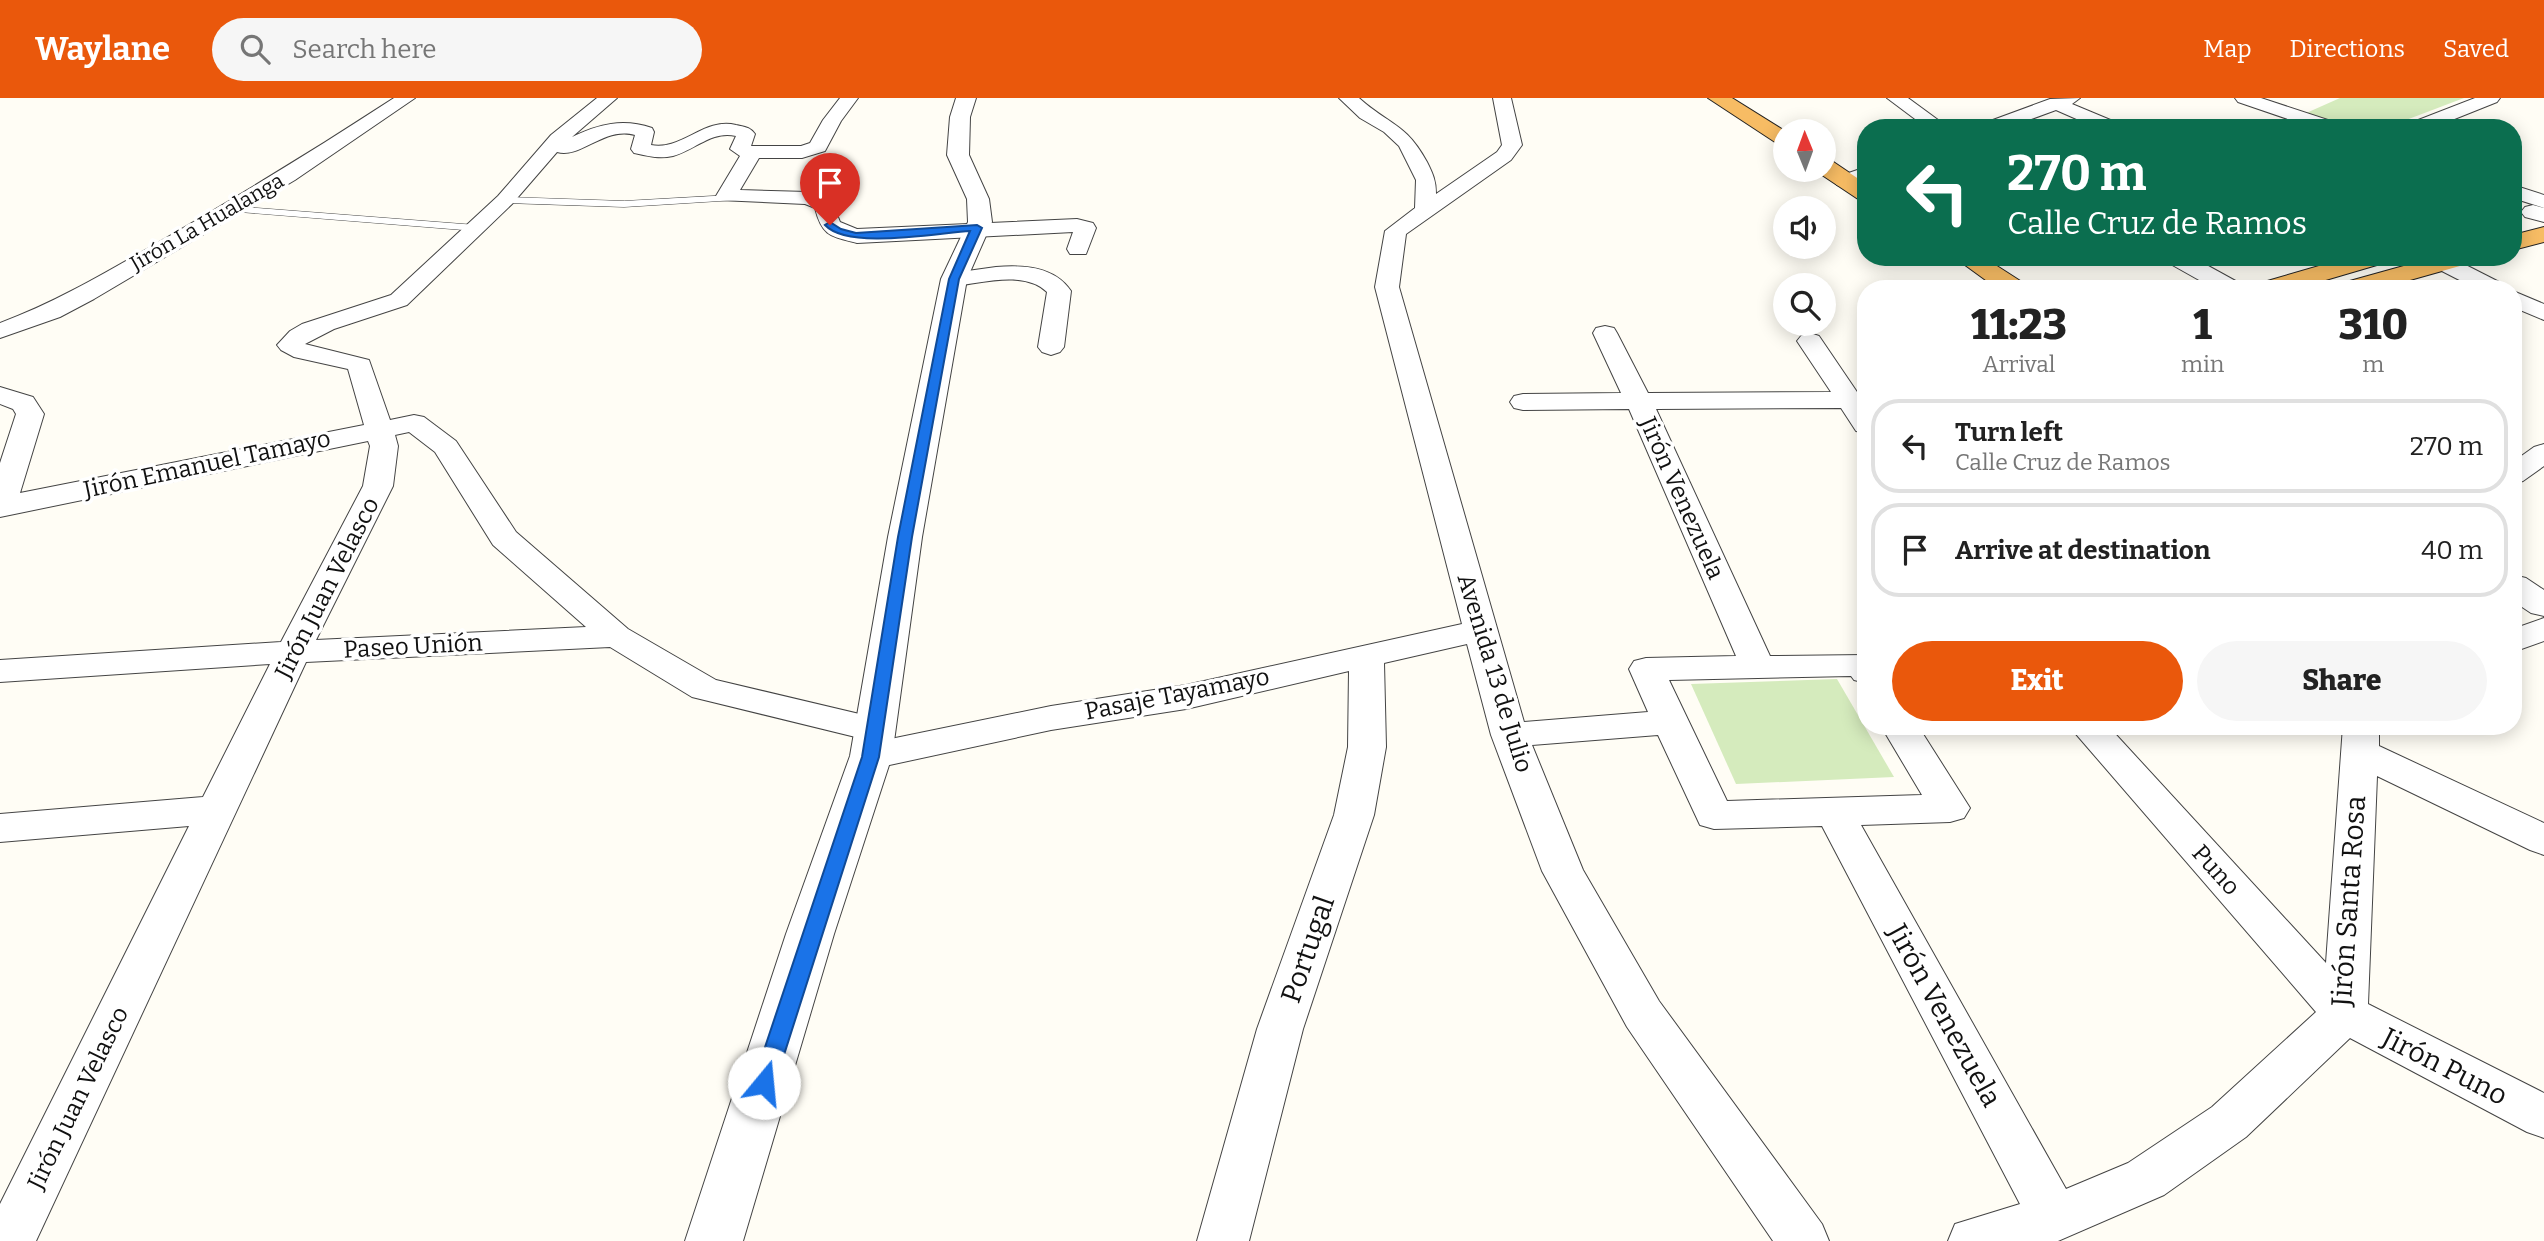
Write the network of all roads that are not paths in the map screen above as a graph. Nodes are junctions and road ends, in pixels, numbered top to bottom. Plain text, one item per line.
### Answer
1 (406, 98) edge
2 (608, 98) edge
3 (849, 98) edge
4 (966, 98) edge
5 (1348, 98) edge
6 (1502, 98) edge
7 (1718, 98) edge
8 (1896, 98) edge
9 (2491, 98) edge
10 (2236, 100) edge
11 (2064, 101) edge
12 (2310, 103) dead end
13 (2281, 115) junction
14 (1927, 119) edge
15 (2014, 119) edge
16 (2097, 119) edge
17 (2287, 119) edge
18 (2297, 119) edge
19 (2438, 119) edge
20 (1773, 132) edge
21 (752, 153) junction
22 (539, 161) junction
23 (1836, 175) edge
24 (1857, 176) edge
25 (1844, 181) junction
26 (1857, 189) edge
27 (732, 198) junction
28 (505, 200) junction
29 (231, 209) junction
30 (1425, 210) junction
31 (476, 228) junction
32 (977, 228) junction
33 (2544, 234) edge
34 (2522, 240) edge
35 (1078, 249) dead end
36 (1980, 266) edge
37 (2191, 266) edge
38 (2346, 266) edge
39 (2432, 266) edge
40 (2462, 266) edge
41 (954, 279) junction
42 (2002, 280) edge
43 (2217, 280) edge
44 (2298, 280) edge
45 (2381, 280) edge
46 (2482, 280) edge
47 (2522, 302) edge
48 (2544, 313) edge
49 (0, 331) edge
50 (1605, 333) dead end
51 (1810, 341) dead end
52 (1051, 347) dead end
53 (0, 395) edge
54 (1856, 400) edge
55 (1523, 402) dead end
56 (1639, 402) junction
57 (396, 426) junction
58 (2544, 453) edge
59 (2522, 469) edge
60 (1, 507) edge
61 (2522, 592) edge
62 (2544, 605) edge
63 (2544, 628) edge
64 (1482, 630) junction
65 (616, 636) junction
66 (2522, 638) edge
67 (293, 652) junction
68 (1367, 654) junction
69 (1757, 665) junction
70 (1857, 665) edge
71 (0, 671) edge
72 (1671, 722) junction
73 (1509, 735) junction
74 (1905, 735) edge
75 (2094, 735) edge
76 (2359, 739) edge
77 (873, 743) junction
78 (217, 810) junction
79 (1834, 812) junction
80 (0, 828) edge
81 (2544, 840) edge
82 (2345, 1014) junction
83 (2544, 1117) edge
84 (2055, 1218) junction
85 (9, 1241) edge
86 (715, 1241) edge
87 (1223, 1241) edge
88 (1803, 1241) edge
89 (1974, 1241) edge

1 - 29 street, Jirón La Hualanga
2 - 22 street, Jirón Juan Velasco
3 - 21 street
4 - 32 street
5 - 30 street
6 - 30 street, Avenida 13 de Julio
7 - 20 highway
8 - 14 street
9 - 19 street
10 - 13 street
11 - 15 street
11 - 16 street
12 - 13 street
13 - 17 street
13 - 18 street
21 - 22 street
21 - 27 street
22 - 28 street, Jirón Juan Velasco
23 - 25 highway
24 - 25 street
25 - 26 highway
27 - 28 lane
27 - 32 street
28 - 31 street, Jirón Juan Velasco
29 - 31 lane
29 - 49 street, Jirón La Hualanga
30 - 64 street, Avenida 13 de Julio
31 - 57 street, Jirón Juan Velasco
32 - 35 street
32 - 41 street
33 - 34 highway
36 - 42 highway
37 - 43 street
38 - 44 highway
39 - 45 highway
40 - 46 street
41 - 52 street
41 - 77 street
47 - 48 street
50 - 56 street, Jirón Venezuela
51 - 54 street
53 - 60 street
54 - 56 street
55 - 56 street
56 - 69 street, Jirón Venezuela
57 - 60 street, Jirón Emanuel Tamayo
57 - 65 street, Pasaje Tayamayo
57 - 67 street, Jirón Juan Velasco
58 - 59 street
61 - 62 street
63 - 66 street
64 - 68 street, Pasaje Tayamayo
64 - 73 street, Avenida 13 de Julio
65 - 67 street, Paseo Unión
65 - 77 street, Pasaje Tayamayo
67 - 71 street, Paseo Unión
67 - 78 street, Jirón Juan Velasco
68 - 77 street, Pasaje Tayamayo
68 - 87 street, Portugal
69 - 70 street
69 - 72 street
72 - 73 street
72 - 79 street
73 - 88 street, Avenida 13 de Julio
74 - 79 street
75 - 82 street, Puno
76 - 81 street
76 - 82 street, Jirón Santa Rosa
77 - 86 street
78 - 80 street
78 - 85 street, Jirón Juan Velasco
79 - 84 street, Jirón Venezuela
82 - 83 street, Jirón Puno
82 - 84 street, Jirón Santa Rosa
84 - 89 street, Jirón Santa Rosa

